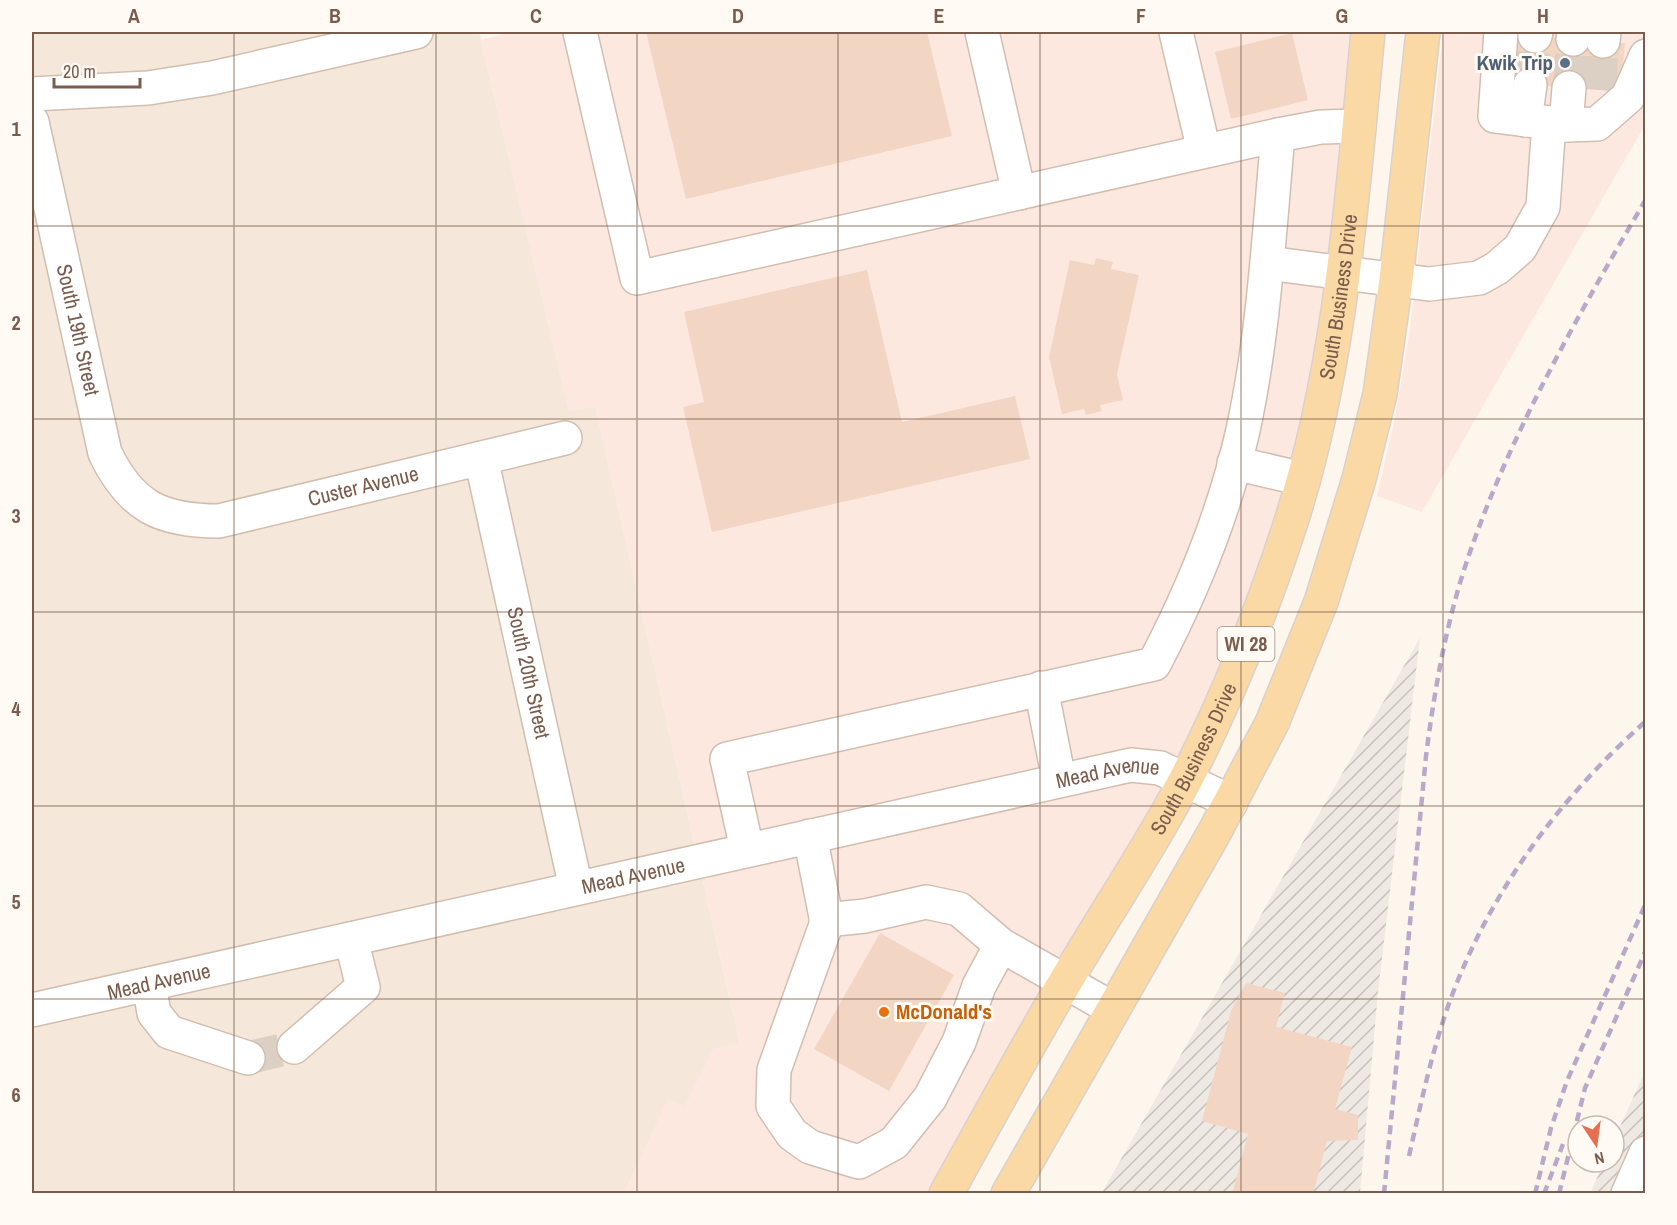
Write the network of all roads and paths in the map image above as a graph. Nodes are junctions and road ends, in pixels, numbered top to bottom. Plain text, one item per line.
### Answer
1 (416, 32) edge
2 (580, 32) edge
3 (982, 32) edge
4 (1176, 32) edge
5 (1368, 32) edge
6 (1424, 32) edge
7 (1501, 32) edge
8 (382, 35) edge
9 (1646, 56) edge
10 (1530, 85) tunnel mouth
11 (1584, 89) tunnel mouth
12 (32, 94) edge
13 (32, 122) edge
14 (1559, 123) junction
15 (1359, 126) junction
16 (1278, 135) junction
17 (1204, 151) junction
18 (1019, 193) junction
19 (1267, 263) junction
20 (1342, 272) junction
21 (1396, 280) junction
22 (565, 438) dead end
23 (482, 458) junction
24 (1234, 463) junction
25 (1303, 479) junction
26 (163, 514) joint
27 (1041, 688) junction
28 (1185, 779) junction
29 (1059, 780) junction
30 (1231, 802) junction
31 (810, 836) junction
32 (747, 849) junction
33 (576, 888) junction
34 (826, 920) junction
35 (351, 939) junction
36 (1001, 945) junction
37 (1065, 981) junction
38 (149, 984) junction
39 (1113, 1009) junction
40 (32, 1010) edge
41 (294, 1047) tunnel mouth
42 (248, 1058) tunnel mouth
43 (1646, 1153) edge
44 (946, 1194) edge
45 (1008, 1194) edge
46 (1628, 1194) edge

1 - 8 street
2 - 18 street
3 - 18 street
4 - 17 street
5 - 15 main road, South Business Drive / WI 28
6 - 21 main road, WI 28
7 - 14 street
8 - 12 street
9 - 14 street
10 - 14 street
11 - 14 street
13 - 26 street, South 19th Street
14 - 21 street
15 - 16 street
15 - 20 main road, South Business Drive / WI 28
16 - 17 street
16 - 19 street
17 - 18 street
19 - 20 street
19 - 24 street
20 - 21 street
20 - 25 main road, South Business Drive / WI 28
21 - 30 main road, WI 28
22 - 23 street, Custer Avenue
23 - 26 street, Custer Avenue
23 - 33 street, South 20th Street
24 - 25 street
24 - 27 street
25 - 28 main road, South Business Drive / WI 28
27 - 29 street
27 - 32 street
28 - 29 street, Mead Avenue
28 - 30 street, Mead Avenue
28 - 37 main road, South Business Drive / WI 28
29 - 31 street, Mead Avenue
30 - 39 main road, WI 28
31 - 32 street, Mead Avenue
31 - 34 street
32 - 33 street, Mead Avenue
33 - 35 street, Mead Avenue
34 - 36 street
34 - 36 street
35 - 38 street, Mead Avenue
35 - 41 street
36 - 37 street
37 - 39 street
37 - 44 main road, South Business Drive / WI 28
38 - 40 street, Mead Avenue
38 - 42 street
39 - 45 main road, WI 28
43 - 46 street

